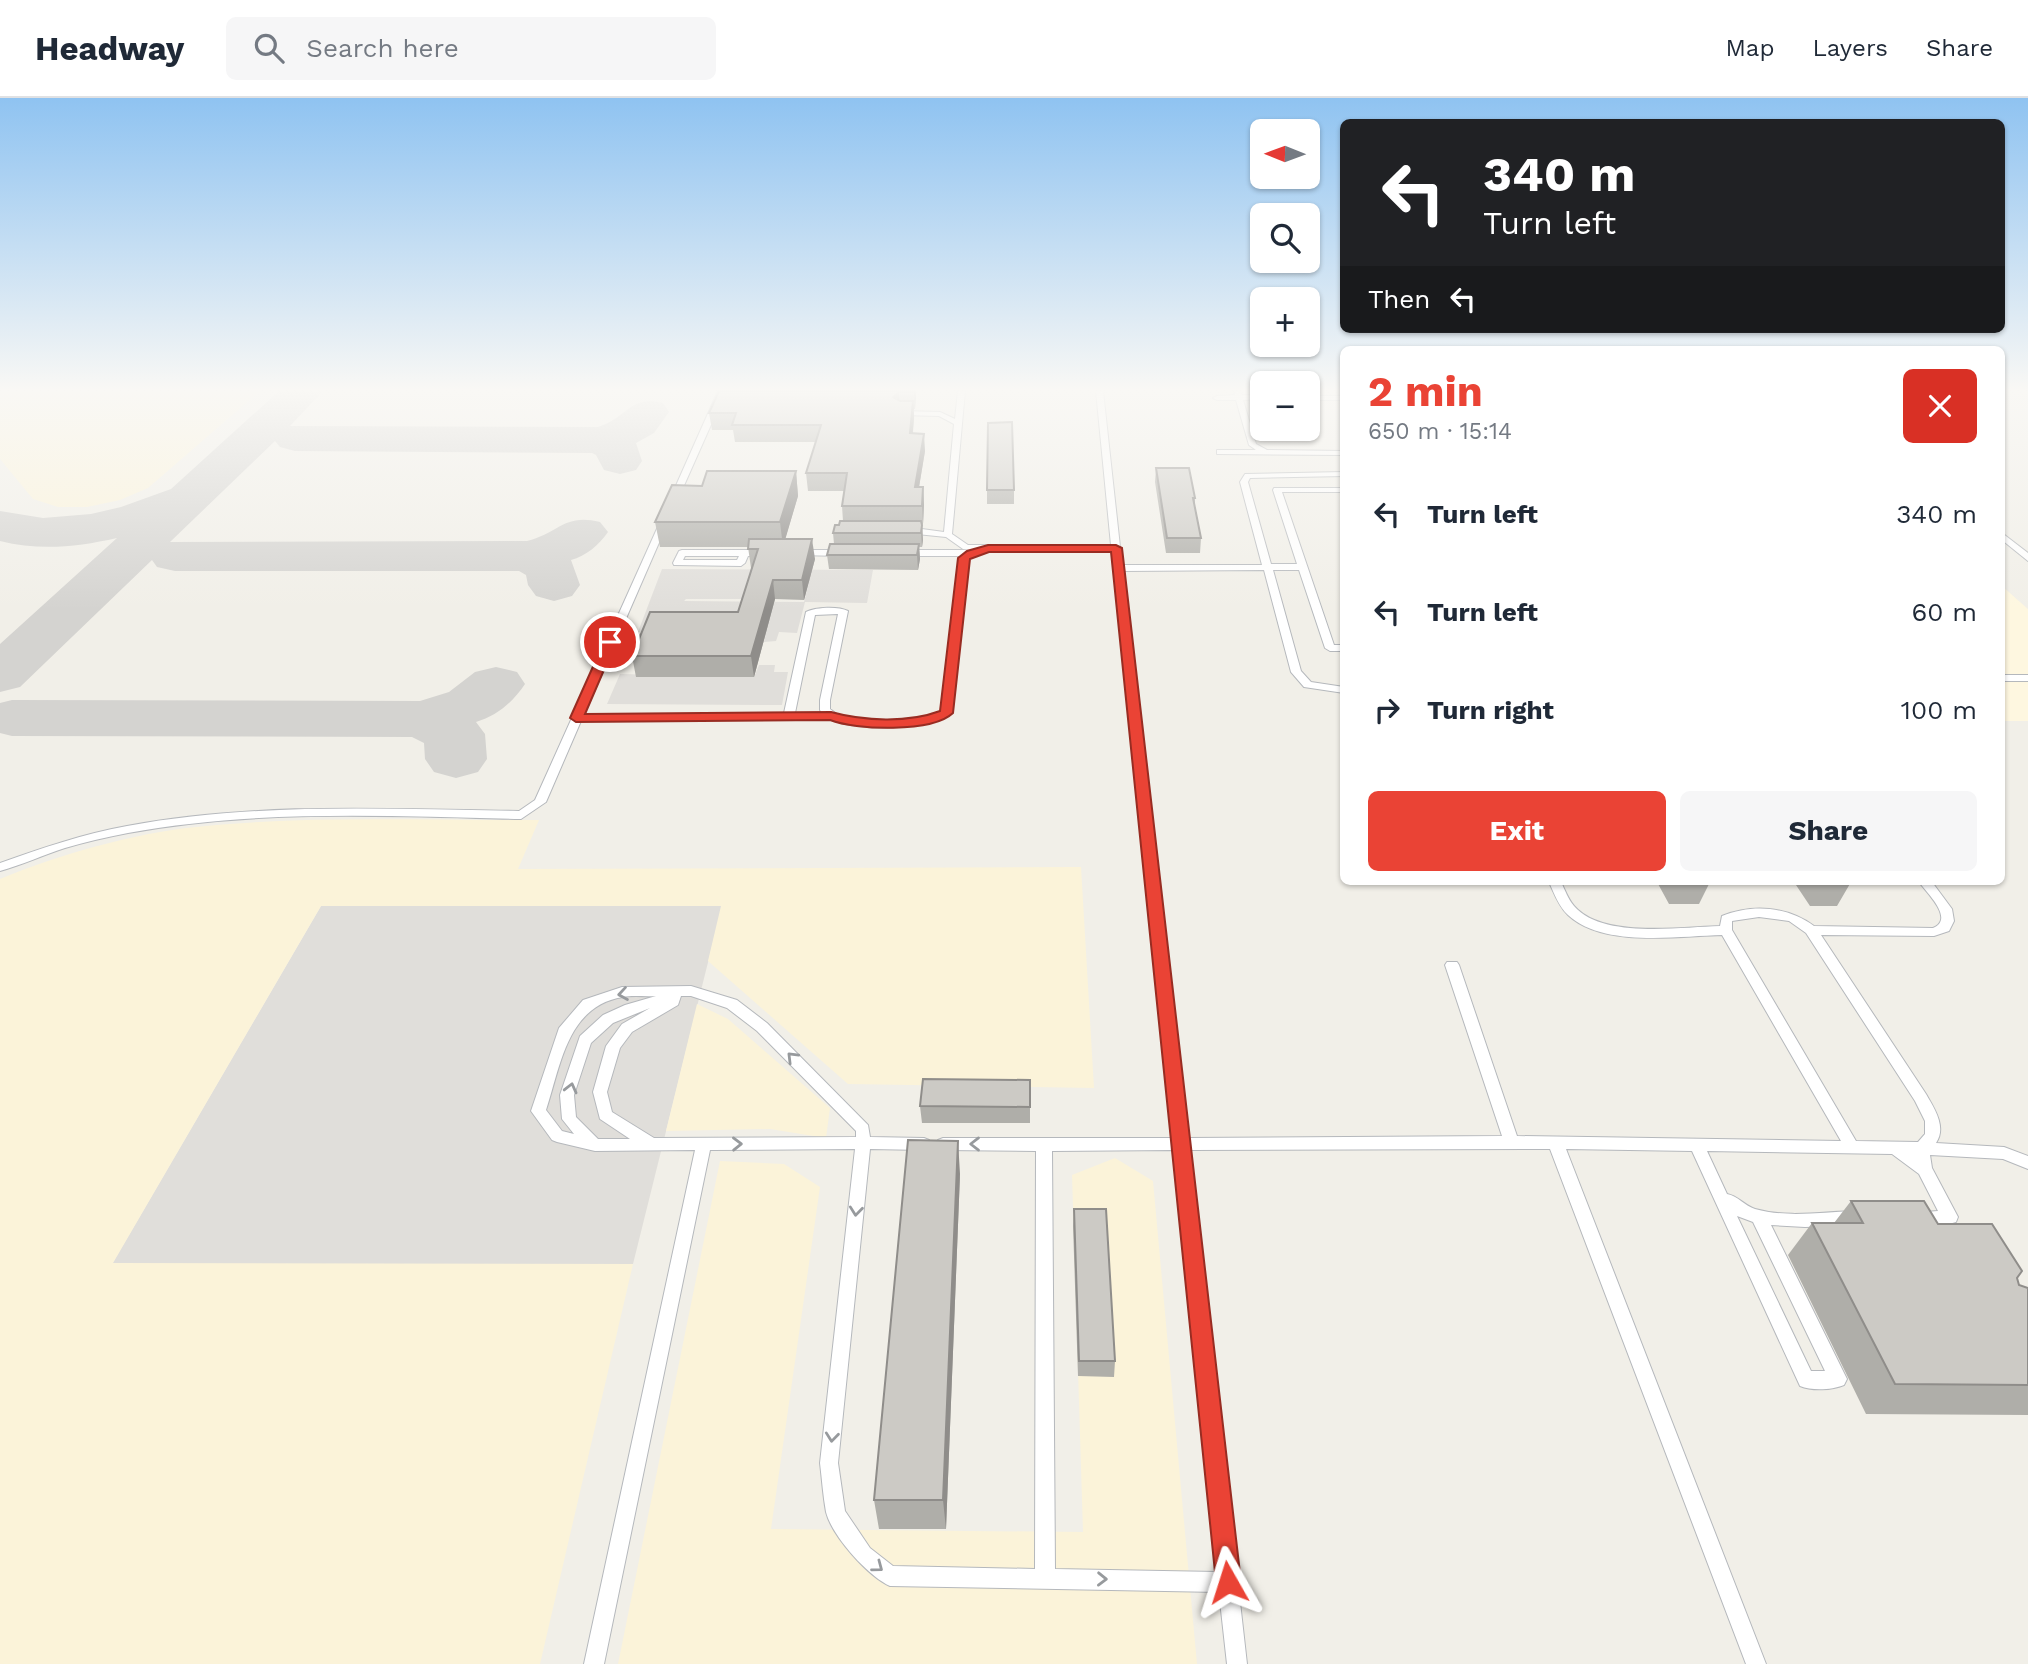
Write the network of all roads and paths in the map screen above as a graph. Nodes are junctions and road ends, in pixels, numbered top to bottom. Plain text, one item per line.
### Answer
1 (689, 464) edge
2 (954, 464) edge
3 (1107, 464) edge
4 (1340, 474) edge
5 (1340, 490) edge
6 (671, 504) edge
7 (666, 517) edge
8 (895, 530) edge
9 (948, 534) junction
10 (2005, 539) edge
11 (988, 548) junction
12 (1116, 548) junction
13 (744, 553) junction
14 (771, 553) edge
15 (785, 553) edge
16 (852, 553) edge
17 (892, 553) edge
18 (945, 553) junction
19 (971, 553) junction
20 (2028, 558) edge
21 (1267, 567) junction
22 (1303, 567) junction
23 (1118, 568) junction
24 (1340, 648) edge
25 (2005, 678) edge
26 (2028, 678) edge
27 (1340, 689) edge
28 (789, 716) junction
29 (831, 716) junction
30 (576, 718) junction
31 (0, 867) edge
32 (1557, 885) edge
33 (1927, 885) edge
34 (1726, 930) junction
35 (1811, 930) junction
36 (1452, 965) dead end
37 (691, 990) junction
38 (863, 1143) junction
39 (1181, 1143) junction
40 (1512, 1143) junction
41 (651, 1144) junction
42 (704, 1144) junction
43 (1556, 1144) junction
44 (595, 1145) junction
45 (1044, 1145) junction
46 (1697, 1146) junction
47 (1852, 1147) junction
48 (1895, 1148) junction
49 (1922, 1148) junction
50 (2028, 1163) edge
51 (1924, 1170) junction
52 (1718, 1189) junction
53 (1759, 1218) junction
54 (1868, 1218) edge
55 (1896, 1218) edge
56 (1045, 1578) junction
57 (1228, 1582) junction
58 (594, 1664) edge
59 (1237, 1664) edge
60 (1756, 1664) edge

1 - 6 lane
2 - 9 lane
3 - 12 lane
4 - 21 lane
5 - 22 lane
7 - 30 lane
8 - 9 lane
9 - 11 lane
9 - 18 lane
10 - 20 lane
11 - 12 lane
11 - 19 lane
12 - 23 lane
13 - 13 lane
13 - 14 lane
15 - 16 lane
17 - 18 lane
18 - 19 lane
19 - 29 lane
21 - 22 lane
21 - 23 lane
21 - 27 lane
22 - 24 lane
23 - 39 lane
25 - 26 lane
28 - 29 lane
28 - 29 lane
28 - 30 lane
30 - 31 lane
32 - 34 lane
33 - 35 lane
34 - 35 lane
34 - 47 lane
35 - 49 lane
36 - 40 lane
38 -> 37 lane
37 - 41 lane
44 -> 37 lane
37 -> 44 lane
42 -> 38 lane
45 -> 38 lane
38 -> 56 lane
39 - 40 lane
39 - 45 lane
39 - 57 lane
40 - 43 lane
41 - 42 lane
41 - 44 lane
42 - 58 lane
43 - 46 lane
43 - 60 lane
45 - 56 lane
46 - 47 lane
46 - 52 lane
47 - 48 lane
48 - 49 lane
48 - 51 lane
49 - 50 lane
49 - 51 lane
51 - 55 lane
52 - 53 lane
52 - 53 lane
53 - 54 lane
56 -> 57 lane
57 - 59 lane

